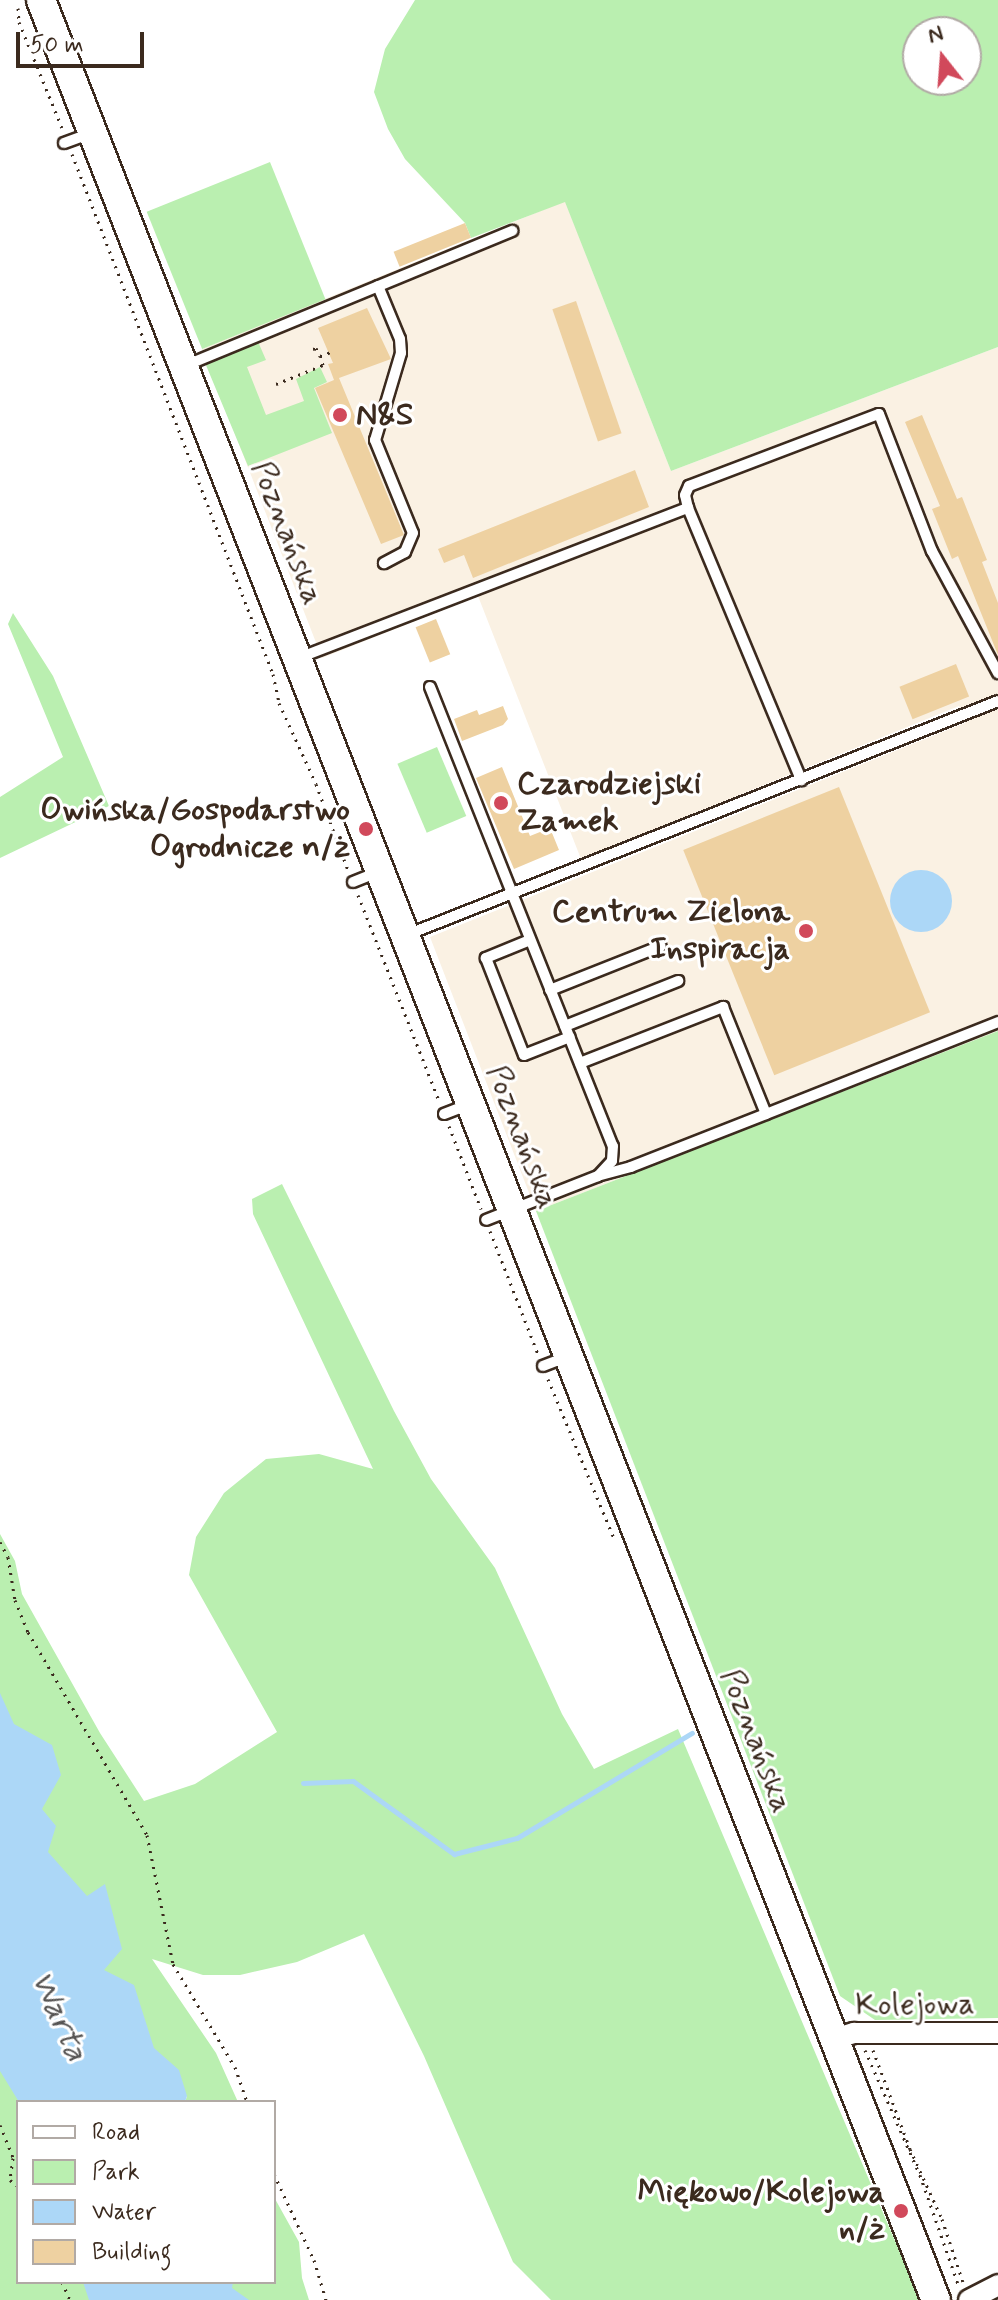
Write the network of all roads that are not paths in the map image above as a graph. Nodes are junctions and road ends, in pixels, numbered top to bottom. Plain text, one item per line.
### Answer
1 (41, 2) edge
2 (94, 132) junction
3 (66, 142) road end
4 (512, 231) dead end
5 (378, 286) junction
6 (185, 366) junction
7 (688, 508) junction
8 (384, 563) dead end
9 (299, 658) junction
10 (998, 673) edge
11 (430, 687) dead end
12 (998, 701) edge
13 (801, 780) junction
14 (381, 870) junction
15 (353, 882) road end
16 (512, 896) junction
17 (407, 935) junction
18 (530, 940) junction
19 (661, 946) dead end
20 (678, 981) dead end
21 (550, 990) junction
22 (998, 1022) edge
23 (565, 1026) junction
24 (570, 1037) junction
25 (580, 1063) junction
26 (472, 1103) junction
27 (444, 1114) road end
28 (766, 1114) junction
29 (598, 1176) junction
30 (514, 1210) junction
31 (486, 1220) road end
32 (571, 1356) junction
33 (543, 1366) road end
34 (998, 2033) edge
35 (848, 2040) junction
36 (998, 2285) edge
37 (958, 2295) edge

1 - 2 main road, Poznańska
2 - 3 lane
2 - 6 main road, Poznańska
4 - 5 lane
5 - 6 lane
5 - 8 lane
6 - 9 main road, Poznańska
7 - 9 lane
7 - 10 lane
7 - 13 lane
9 - 14 main road, Poznańska
11 - 16 lane
12 - 13 lane
13 - 16 lane
14 - 15 lane
14 - 17 main road, Poznańska
16 - 17 lane
16 - 18 lane
17 - 26 main road, Poznańska
18 - 21 lane
18 - 24 lane
19 - 21 lane
20 - 23 lane
21 - 23 lane
22 - 28 lane
23 - 24 lane
24 - 25 lane
25 - 28 lane
25 - 29 lane
26 - 27 lane
26 - 30 main road, Poznańska
28 - 29 lane
29 - 30 lane
30 - 31 lane
30 - 32 main road, Poznańska
32 - 33 lane
32 - 35 main road, Poznańska
34 - 35 street, Kolejowa
35 - 37 main road, Poznańska
36 - 37 street

